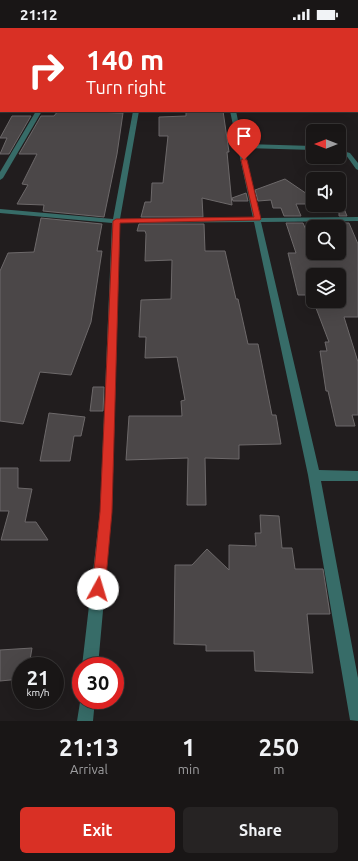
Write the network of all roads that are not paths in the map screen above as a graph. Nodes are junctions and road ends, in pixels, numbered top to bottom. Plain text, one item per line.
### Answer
1 (38, 112) edge
2 (136, 112) edge
3 (233, 112) edge
4 (241, 146) junction
5 (306, 148) edge
6 (346, 154) edge
7 (358, 168) edge
8 (0, 178) edge
9 (0, 211) edge
10 (258, 219) junction
11 (358, 219) edge
12 (116, 221) junction
13 (314, 475) junction
14 (358, 476) edge
15 (91, 657) edge
16 (86, 709) edge
17 (358, 720) edge
18 (85, 721) edge

1 - 8 street
2 - 12 street
3 - 4 street
4 - 5 street
4 - 10 street
6 - 7 street
9 - 12 street
10 - 11 street
10 - 12 street
10 - 13 street
12 - 15 street
13 - 14 street
13 - 17 street
16 - 18 street

